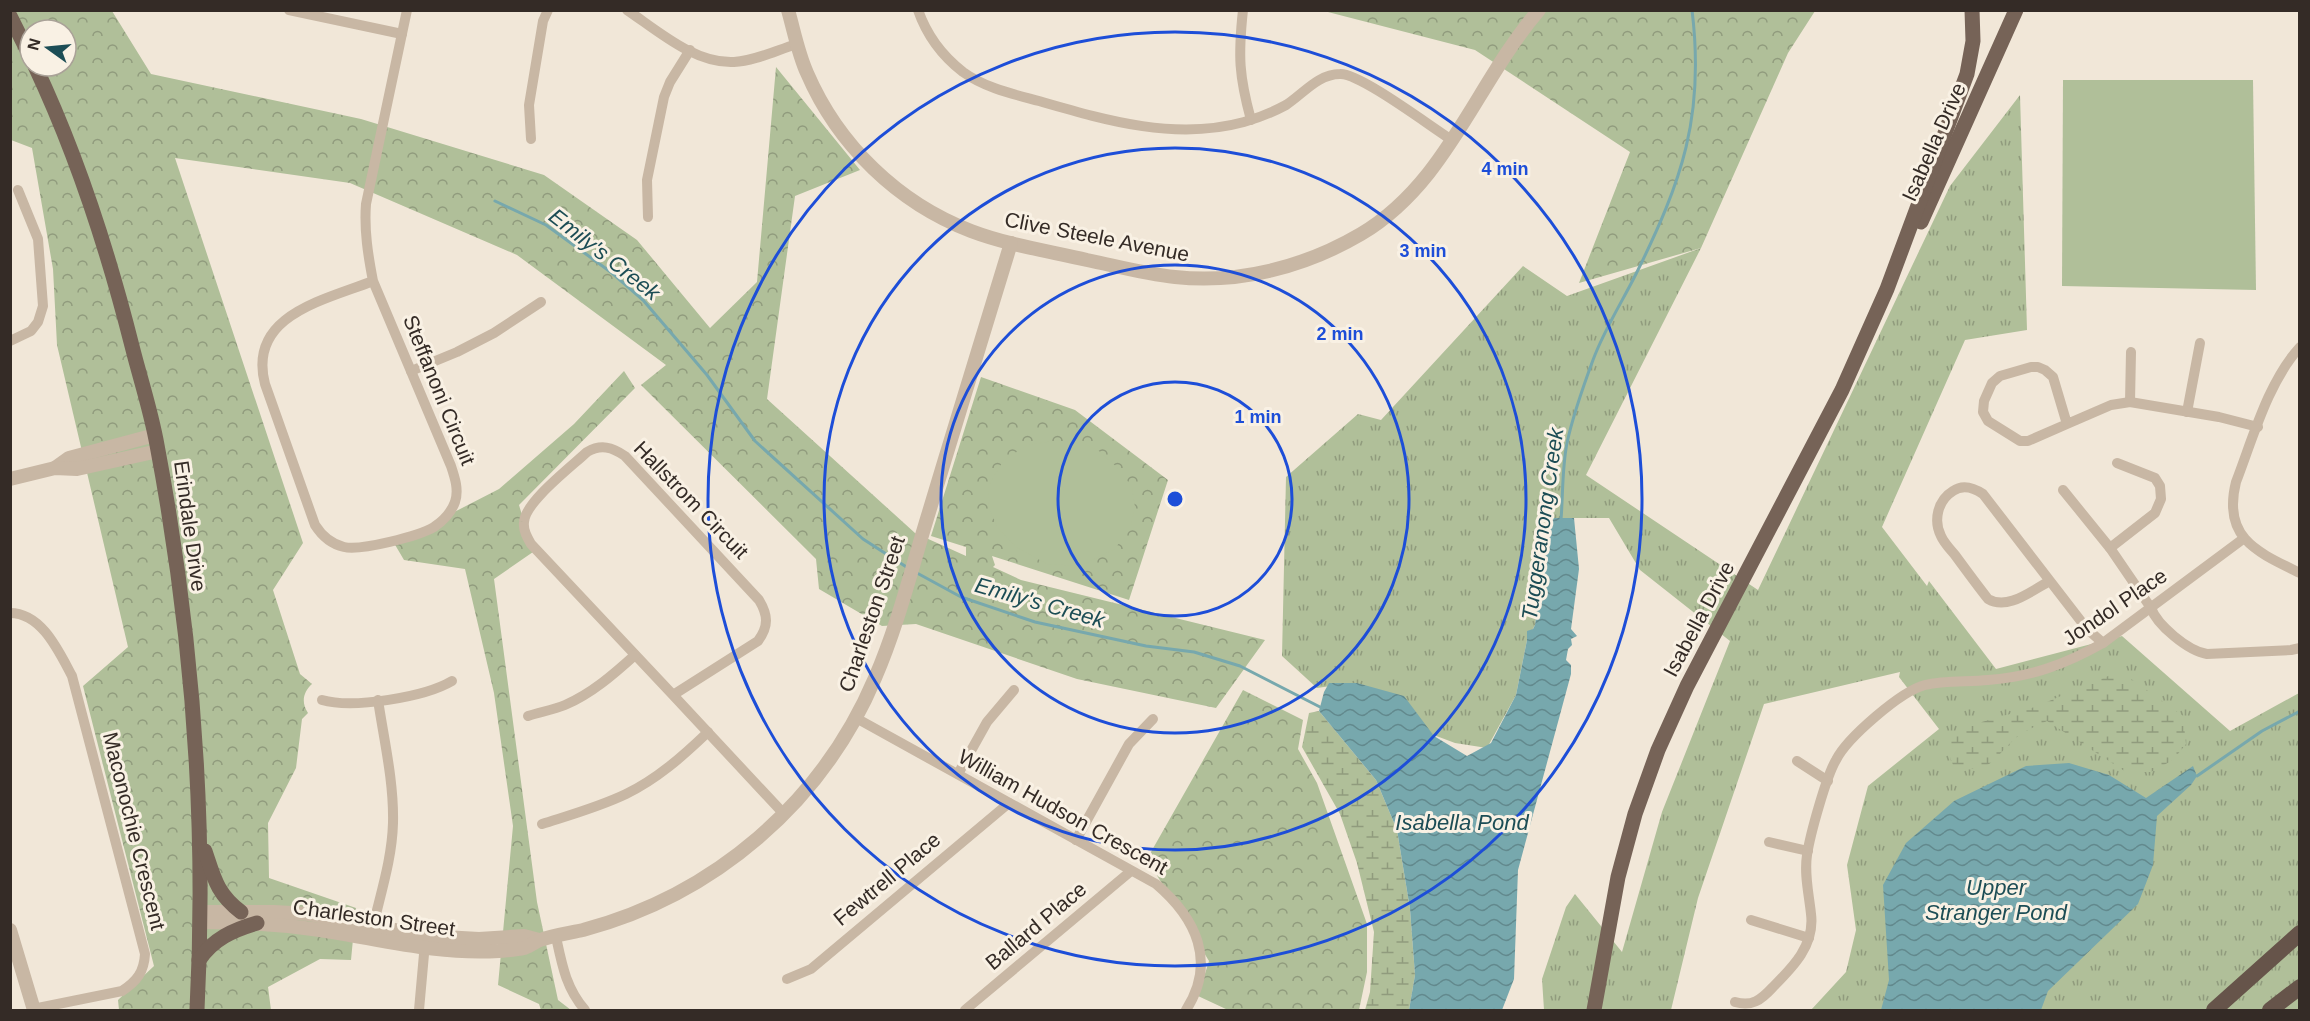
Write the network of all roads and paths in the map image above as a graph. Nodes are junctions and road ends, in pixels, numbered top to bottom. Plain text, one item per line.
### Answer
1 (289, 10) edge
2 (407, 10) edge
3 (548, 10) edge
4 (627, 10) edge
5 (788, 10) edge
6 (918, 10) edge
7 (1243, 10) edge
8 (1539, 10) edge
9 (1972, 10) edge
10 (2016, 10) edge
11 (10, 16) edge
12 (18, 32) edge
13 (402, 34) junction
14 (796, 44) junction
15 (690, 50) junction
16 (40, 78) edge
17 (1251, 120) junction
18 (531, 139) dead end
19 (1452, 141) junction
20 (18, 190) dead end
21 (648, 217) dead end
22 (1011, 243) junction
23 (374, 281) junction
24 (1887, 289) junction
25 (541, 302) dead end
26 (10, 341) edge
27 (2200, 343) dead end
28 (2300, 347) edge
29 (2131, 352) dead end
30 (411, 372) junction
31 (2130, 402) junction
32 (2187, 412) junction
33 (2067, 424) junction
34 (2258, 427) junction
35 (155, 435) junction
36 (158, 451) junction
37 (2117, 463) dead end
38 (55, 468) junction
39 (10, 479) edge
40 (2063, 490) dead end
41 (2243, 539) junction
42 (2110, 548) junction
43 (2300, 573) edge
44 (2050, 580) junction
45 (2151, 608) junction
46 (10, 613) edge
47 (2103, 643) junction
48 (2300, 648) edge
49 (635, 655) junction
50 (452, 681) dead end
51 (1014, 690) dead end
52 (673, 695) junction
53 (322, 700) dead end
54 (378, 700) junction
55 (528, 716) dead end
56 (856, 718) junction
57 (1153, 719) dead end
58 (708, 732) junction
59 (1797, 761) dead end
60 (958, 774) junction
61 (1828, 781) junction
62 (1009, 803) junction
63 (784, 814) junction
64 (542, 824) dead end
65 (201, 836) junction
66 (1076, 840) junction
67 (1769, 842) dead end
68 (1808, 851) junction
69 (1131, 871) junction
70 (241, 912) junction
71 (201, 917) junction
72 (1751, 920) dead end
73 (256, 923) junction
74 (10, 930) edge
75 (2300, 933) edge
76 (371, 934) junction
77 (556, 937) junction
78 (1809, 938) junction
79 (425, 943) junction
80 (199, 960) junction
81 (787, 979) dead end
82 (1599, 987) junction
83 (2300, 987) edge
84 (1735, 1002) dead end
85 (33, 1010) edge
86 (197, 1011) edge
87 (419, 1011) edge
88 (585, 1011) edge
89 (965, 1011) edge
90 (1186, 1011) edge
91 (1594, 1011) edge
92 (1599, 1011) edge
93 (2214, 1011) edge
94 (2270, 1011) edge

1 - 13 street
2 - 13 street, Steffanoni Circuit
3 - 18 street
4 - 15 street
5 - 14 street, Clive Steele Avenue
6 - 17 street
7 - 17 street
8 - 19 street, Clive Steele Avenue
9 - 24 main road, Isabella Drive
10 - 24 main road, Isabella Drive
11 - 12 main road
13 - 23 street, Steffanoni Circuit
14 - 15 street
14 - 22 street, Clive Steele Avenue
15 - 21 street
16 - 35 main road, Erindale Drive
17 - 19 street
19 - 22 street, Clive Steele Avenue
20 - 26 street
22 - 56 street, Charleston Street
23 - 30 street, Steffanoni Circuit
23 - 30 street, Steffanoni Circuit
24 - 82 main road, Isabella Drive
25 - 30 street
27 - 32 street
28 - 34 street
29 - 31 street
31 - 32 street
31 - 33 street
32 - 34 street
33 - 33 street
34 - 41 street
35 - 36 main road, Erindale Drive
35 - 38 street
36 - 38 street
36 - 65 main road, Erindale Drive
37 - 42 street
38 - 39 street
40 - 42 street
41 - 43 street
41 - 45 street, Jondol Place
42 - 45 street
44 - 44 street
44 - 47 street
45 - 47 street, Jondol Place
45 - 48 street
46 - 85 street, Maconochie Crescent
47 - 61 street, Jondol Place
49 - 52 street, Hallstrom Circuit
49 - 52 street, Hallstrom Circuit
49 - 55 street
50 - 54 street
51 - 60 street
52 - 58 street, Hallstrom Circuit
53 - 54 street
54 - 76 street
56 - 60 street, William Hudson Crescent
56 - 63 street, Charleston Street
57 - 66 street
58 - 63 street, Hallstrom Circuit
58 - 64 street
59 - 61 street
60 - 62 street, William Hudson Crescent
61 - 68 street
62 - 66 street, William Hudson Crescent
62 - 81 street, Fewtrell Place
63 - 77 street, Charleston Street
65 - 70 main road
65 - 71 main road, Erindale Drive
66 - 69 street, William Hudson Crescent
67 - 68 street
68 - 78 street
69 - 89 street, Ballard Place
69 - 90 street, William Hudson Crescent
70 - 71 street, Charleston Street
70 - 76 street, Charleston Street
71 - 73 street, Charleston Street
71 - 80 main road, Erindale Drive
72 - 78 street
73 - 76 street, Charleston Street
73 - 80 main road
74 - 85 street
75 - 93 highway
76 - 79 street, Charleston Street
77 - 79 street, Charleston Street
77 - 88 street
78 - 84 street
79 - 87 street
80 - 86 main road, Erindale Drive
82 - 91 main road, Isabella Drive
82 - 92 main road, Isabella Drive
83 - 94 highway

